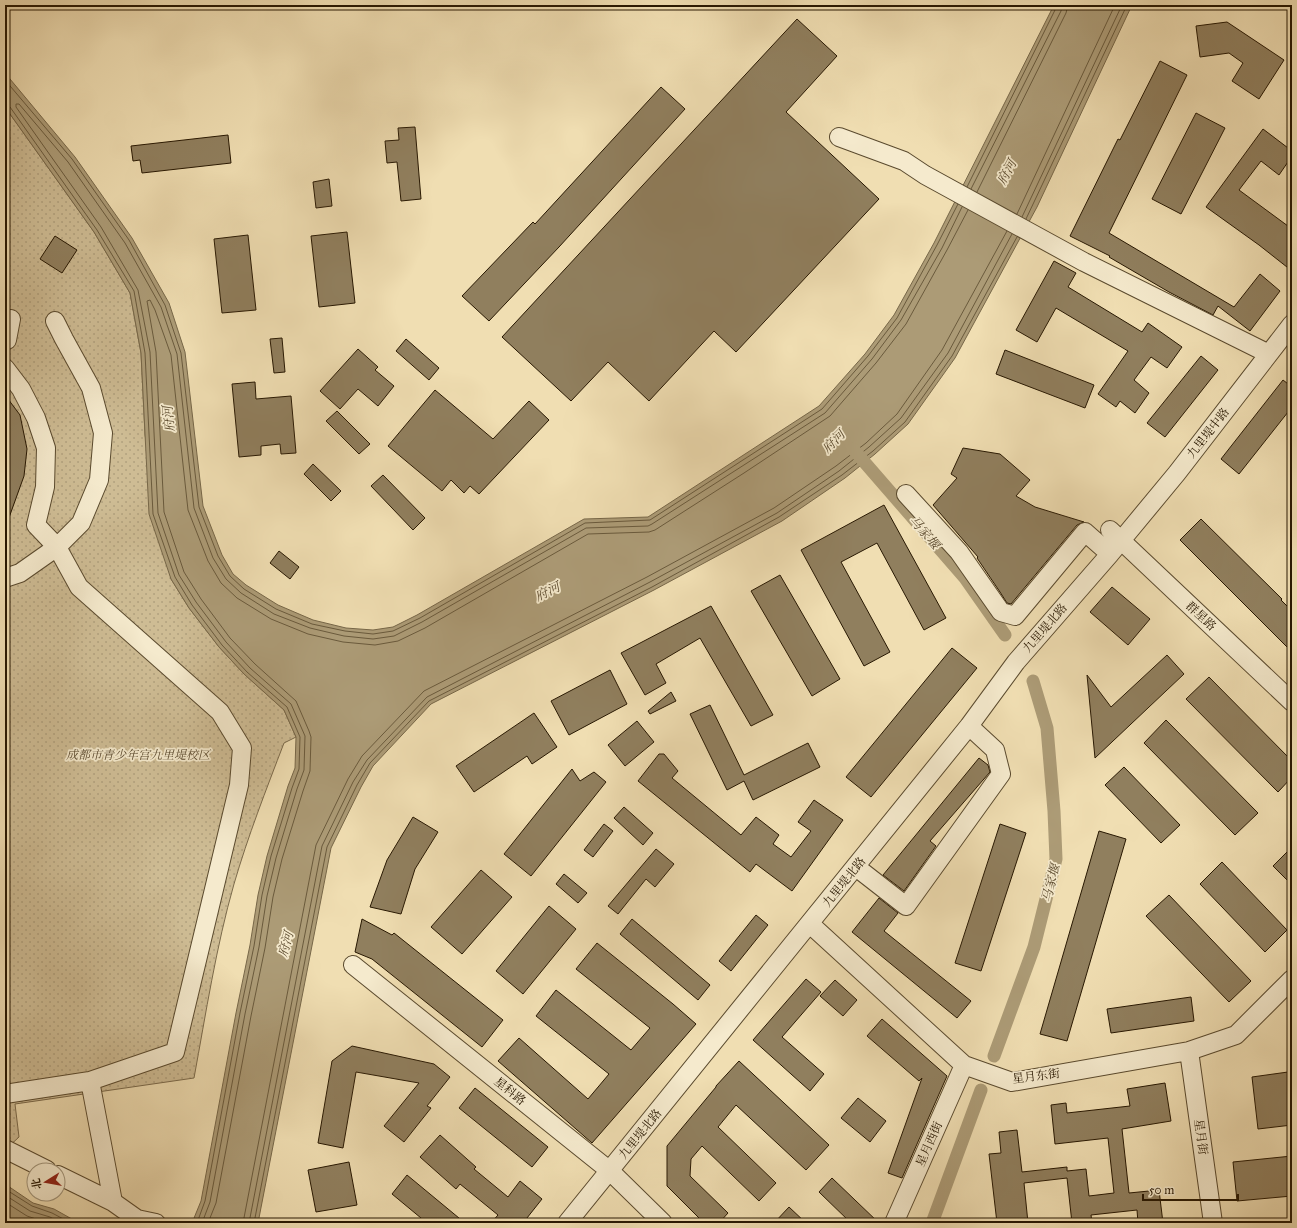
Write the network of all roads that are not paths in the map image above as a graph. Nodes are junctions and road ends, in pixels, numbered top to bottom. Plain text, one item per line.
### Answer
1 (839, 137) dead end
2 (11, 319) dead end
3 (55, 321) dead end
4 (1292, 324) edge
5 (5, 340) edge
6 (1269, 354) junction
7 (5, 368) edge
8 (906, 494) dead end
9 (1114, 542) junction
10 (57, 547) junction
11 (5, 578) edge
12 (1292, 702) edge
13 (969, 726) junction
14 (856, 867) junction
15 (810, 924) junction
16 (352, 965) dead end
17 (1292, 978) edge
18 (1189, 1051) junction
19 (964, 1065) junction
20 (90, 1081) junction
21 (5, 1094) edge
22 (5, 1148) edge
23 (32, 1162) edge
24 (610, 1171) junction
25 (66, 1179) edge
26 (113, 1202) junction
27 (156, 1223) edge
28 (567, 1223) edge
29 (663, 1223) edge
30 (894, 1223) edge
31 (1213, 1223) edge

1 - 6 street
2 - 5 street
3 - 10 street
4 - 6 street, 九里堤中路
6 - 9 street, 九里堤中路
7 - 10 street
8 - 9 street, 群星路
9 - 12 street, 群星路
9 - 13 street, 九里堤北路
10 - 11 street
10 - 20 street
13 - 14 street, 九里堤北路
13 - 14 street
14 - 15 street, 九里堤北路
15 - 19 street, 星月东街
15 - 24 street, 九里堤北路
16 - 24 street, 星科路
17 - 18 street, 星月东街
18 - 19 street, 星月东街
18 - 31 street, 星月街
19 - 30 street, 星月西街
20 - 21 street
20 - 26 street
22 - 23 street
24 - 28 street, 九里堤北路
24 - 29 street, 星科路
25 - 26 street
26 - 27 street

